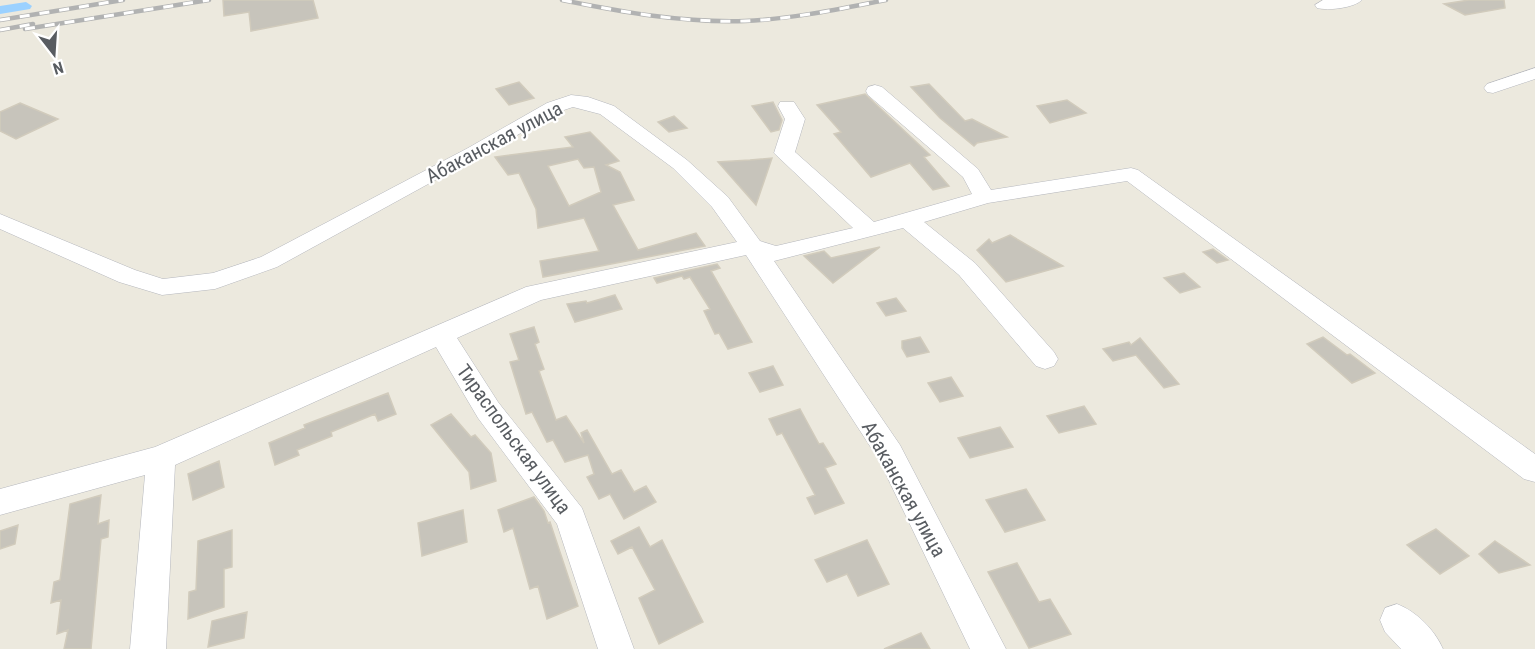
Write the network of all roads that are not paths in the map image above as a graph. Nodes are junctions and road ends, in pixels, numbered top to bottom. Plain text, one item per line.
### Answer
1 (1354, 0) edge
2 (1323, 5) dead end
3 (1535, 73) edge
4 (1493, 88) dead end
5 (875, 91) dead end
6 (787, 106) dead end
7 (985, 197) junction
8 (908, 220) junction
9 (0, 221) edge
10 (870, 231) junction
11 (752, 246) junction
12 (441, 334) junction
13 (1045, 359) dead end
14 (161, 458) junction
15 (1535, 470) edge
16 (0, 502) edge
17 (1397, 620) dead end
18 (148, 649) edge
19 (616, 649) edge
20 (988, 649) edge
21 (1425, 649) edge

1 - 2 street
3 - 4 street
5 - 7 street
6 - 10 street
7 - 8 street
7 - 15 street
8 - 10 street
8 - 13 street
9 - 11 street, Абаканская улица
10 - 11 street
11 - 12 street
11 - 20 street, Абаканская улица
12 - 14 street
12 - 19 street, Тираспольская улица
14 - 16 street
14 - 18 street
17 - 21 street

